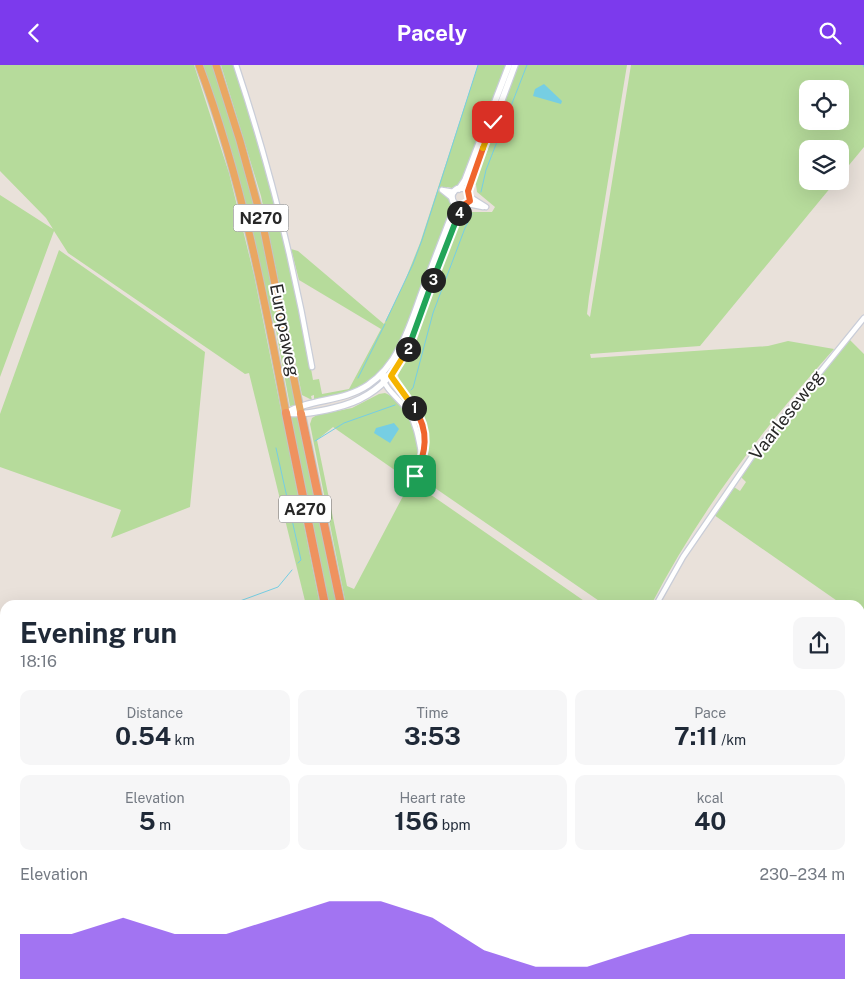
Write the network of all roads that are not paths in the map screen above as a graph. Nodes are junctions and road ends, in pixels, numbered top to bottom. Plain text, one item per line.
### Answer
1 (199, 65) edge
2 (216, 65) edge
3 (236, 65) edge
4 (509, 65) edge
5 (515, 65) edge
6 (455, 193) junction
7 (469, 194) junction
8 (462, 205) junction
9 (864, 318) edge
10 (312, 367) dead end
11 (381, 375) junction
12 (391, 376) junction
13 (384, 384) junction
14 (299, 405) junction
15 (286, 413) junction
16 (301, 415) junction
17 (422, 457) junction
18 (415, 476) dead end
19 (324, 600) edge
20 (340, 600) edge
21 (659, 600) edge

1 - 15 highway, Europaweg / N270
2 - 14 highway, Europaweg / N270
3 - 10 street
4 - 6 street
5 - 7 street
6 - 7 street
6 - 8 street
7 - 8 street
7 - 8 street
8 - 11 street
8 - 12 street
9 - 21 street, Vaarleseweg
11 - 12 street
11 - 13 street
11 - 14 street
12 - 13 street
12 - 17 street
13 - 16 street
13 - 17 street
14 - 15 street
14 - 16 highway, Europaweg / N270
15 - 16 street
15 - 19 highway, Europaweg / A270
16 - 20 highway, Europaweg / A270
17 - 18 street

